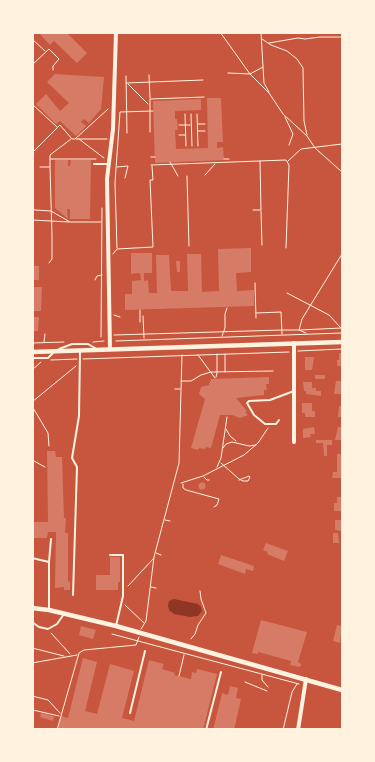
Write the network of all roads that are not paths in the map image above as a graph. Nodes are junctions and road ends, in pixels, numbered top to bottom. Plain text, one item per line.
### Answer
1 (116, 32) edge
2 (94, 164) dead end
3 (109, 164) junction
4 (342, 342) edge
5 (294, 343) junction
6 (110, 349) junction
7 (80, 350) junction
8 (54, 351) junction
9 (32, 352) edge
10 (97, 352) junction
11 (32, 358) edge
12 (294, 391) junction
13 (280, 420) dead end
14 (294, 442) dead end
15 (51, 539) dead end
16 (110, 555) dead end
17 (32, 558) edge
18 (49, 562) junction
19 (73, 595) dead end
20 (32, 608) edge
21 (49, 610) junction
22 (64, 613) junction
23 (32, 622) edge
24 (116, 626) junction
25 (145, 651) dead end
26 (221, 672) dead end
27 (306, 679) junction
28 (342, 690) edge
29 (130, 713) dead end
30 (206, 730) edge
31 (298, 730) edge

1 - 3 street
2 - 3 lane
3 - 6 street
4 - 5 street
5 - 6 street
5 - 12 street
6 - 10 street
7 - 8 street
7 - 10 street
7 - 19 lane
8 - 9 street
8 - 10 lane
8 - 11 lane
12 - 13 lane
12 - 14 street
15 - 18 lane
16 - 24 lane
17 - 18 lane
18 - 21 lane
20 - 21 street
21 - 22 street
22 - 23 lane
22 - 24 street
24 - 27 street
25 - 29 lane
26 - 30 lane
27 - 28 street
27 - 31 street

